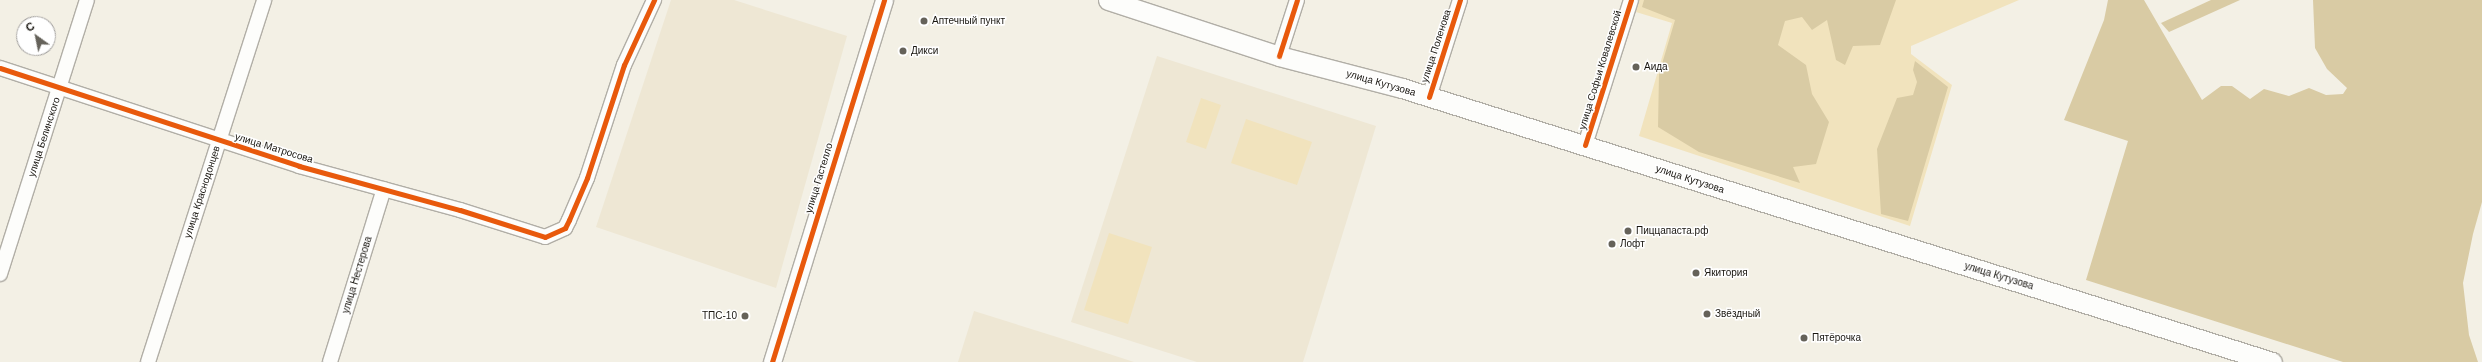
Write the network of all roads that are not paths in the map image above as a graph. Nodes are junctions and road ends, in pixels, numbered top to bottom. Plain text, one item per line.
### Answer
1 (87, 0) edge
2 (264, 0) edge
3 (654, 0) edge
4 (884, 0) edge
5 (1108, 0) edge
6 (1297, 0) edge
7 (1460, 0) edge
8 (1631, 0) edge
9 (1137, 4) edge
10 (1279, 56) junction
11 (0, 68) edge
12 (61, 87) junction
13 (1429, 97) junction
14 (219, 140) junction
15 (1585, 145) junction
16 (384, 189) junction
17 (0, 274) edge
18 (148, 362) edge
19 (330, 362) edge
20 (772, 362) edge
21 (2272, 362) edge

1 - 12 street, улица Белинского
2 - 14 street, улица Краснодонцев
3 - 16 street, улица Матросова
4 - 20 street, улица Гастелло
5 - 9 main road, улица Кутузова
6 - 10 street
7 - 13 street, улица Поленова
8 - 15 street, улица Софьи Ковалевской
9 - 10 main road, улица Кутузова
10 - 13 main road, улица Кутузова
11 - 12 street, улица Матросова
12 - 14 street, улица Матросова
12 - 17 street, улица Белинского
13 - 15 main road, улица Кутузова
14 - 16 street, улица Матросова
14 - 18 street, улица Краснодонцев
15 - 21 main road, улица Кутузова
16 - 19 street, улица Нестерова

